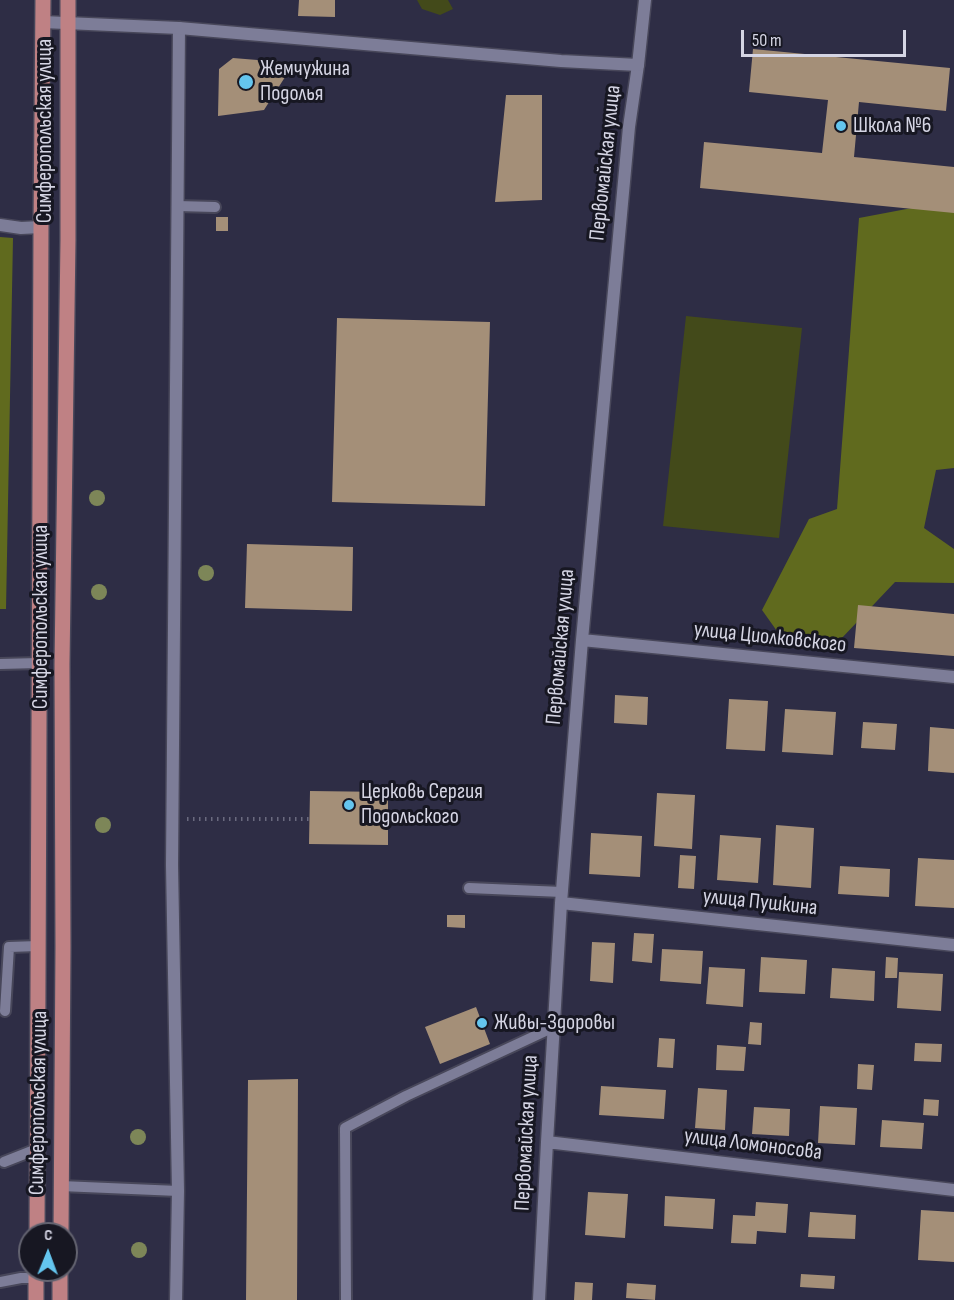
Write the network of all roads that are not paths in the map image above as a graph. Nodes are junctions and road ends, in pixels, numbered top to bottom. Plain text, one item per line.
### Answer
1 (44, 0) edge
2 (68, 0) edge
3 (645, 0) edge
4 (43, 22) junction
5 (68, 23) junction
6 (179, 28) junction
7 (638, 65) junction
8 (177, 206) junction
9 (215, 207) dead end
10 (0, 225) edge
11 (41, 227) junction
12 (582, 640) junction
13 (39, 663) junction
14 (0, 664) edge
15 (954, 676) edge
16 (469, 888) dead end
17 (562, 897) junction
18 (954, 945) edge
19 (38, 946) junction
20 (5, 1011) dead end
21 (554, 1027) junction
22 (547, 1142) junction
23 (37, 1149) junction
24 (4, 1162) dead end
25 (61, 1186) junction
26 (954, 1190) edge
27 (178, 1191) junction
28 (37, 1222) edge
29 (61, 1222) edge
30 (18, 1279) edge
31 (0, 1282) edge
32 (36, 1282) edge
33 (60, 1282) edge
34 (36, 1300) edge
35 (60, 1300) edge
36 (176, 1300) edge
37 (346, 1300) edge
38 (540, 1300) edge

1 - 4 main road, Симферопольская улица
2 - 5 main road, Симферопольская улица
3 - 7 street, Первомайская улица
4 - 5 street
4 - 11 main road, Симферопольская улица
5 - 6 street
5 - 25 main road, Симферопольская улица
6 - 7 street
6 - 8 street
7 - 12 street, Первомайская улица
8 - 9 lane
8 - 27 street
10 - 11 street
11 - 13 main road, Симферопольская улица
12 - 15 street, улица Циолковского
12 - 17 street, Первомайская улица
13 - 14 lane
13 - 19 main road, Симферопольская улица
16 - 17 lane
17 - 18 street, улица Пушкина
17 - 21 street, Первомайская улица
19 - 20 lane
19 - 23 main road, Симферопольская улица
21 - 22 street, Первомайская улица
21 - 37 lane
22 - 26 street, улица Ломоносова
22 - 38 street, Первомайская улица
23 - 24 lane
23 - 28 main road, Симферопольская улица
25 - 27 lane
25 - 29 main road, Симферопольская улица
27 - 36 street
30 - 31 lane
32 - 34 main road
33 - 35 main road

